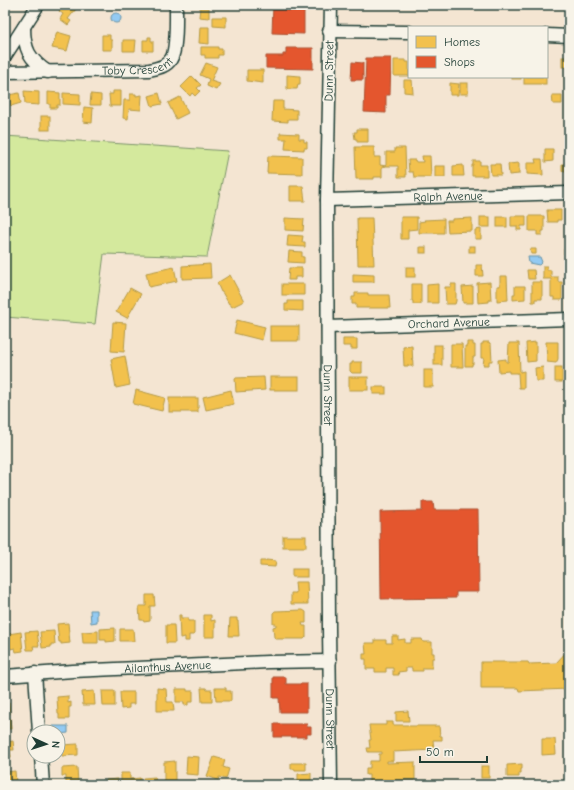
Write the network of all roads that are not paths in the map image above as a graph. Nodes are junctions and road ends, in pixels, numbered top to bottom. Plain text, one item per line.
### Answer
1 (38, 5) edge
2 (176, 5) edge
3 (331, 5) edge
4 (24, 27) junction
5 (329, 31) junction
6 (408, 32) edge
7 (548, 35) edge
8 (569, 36) edge
9 (5, 56) edge
10 (5, 72) edge
11 (48, 72) junction
12 (569, 193) edge
13 (327, 200) junction
14 (569, 319) edge
15 (328, 326) junction
16 (330, 661) junction
17 (35, 673) junction
18 (5, 676) edge
19 (38, 724) edge
20 (42, 764) edge
21 (43, 785) edge
22 (331, 785) edge

1 - 4 street
2 - 11 street, Toby Crescent
3 - 5 street, Dunn Street
4 - 9 street
4 - 11 street
5 - 6 street
5 - 13 street, Dunn Street
7 - 8 street
10 - 11 street, Toby Crescent
12 - 13 street, Ralph Avenue
13 - 15 street, Dunn Street
14 - 15 street, Orchard Avenue
15 - 16 street, Dunn Street
16 - 17 street, Ailanthus Avenue
16 - 22 street, Dunn Street
17 - 18 street, Ailanthus Avenue
17 - 19 street
20 - 21 street

